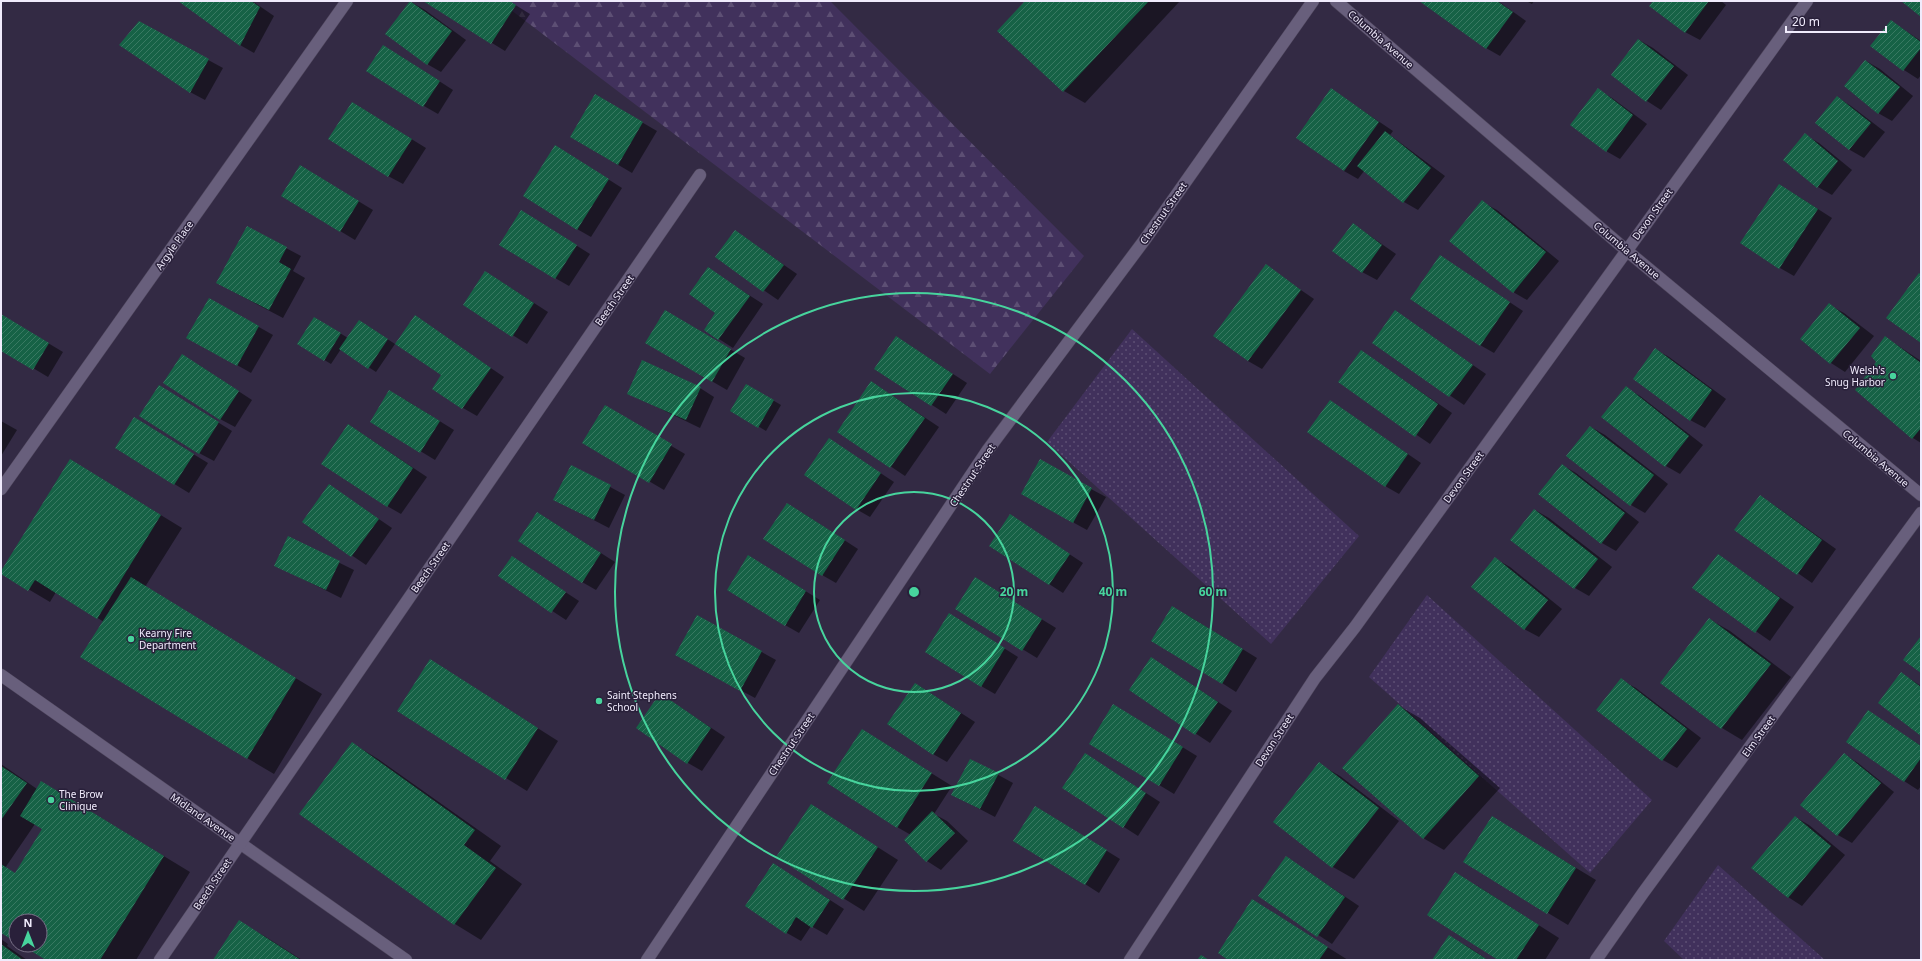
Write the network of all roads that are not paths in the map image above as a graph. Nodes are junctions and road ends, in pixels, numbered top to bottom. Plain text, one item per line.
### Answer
1 (347, 1) edge
2 (1313, 1) edge
3 (1336, 1) edge
4 (1807, 1) edge
5 (700, 175) dead end
6 (1626, 250) junction
7 (1, 489) edge
8 (1921, 495) edge
9 (1921, 513) edge
10 (1, 675) edge
11 (240, 843) junction
12 (160, 960) edge
13 (406, 960) edge
14 (647, 960) edge
15 (1130, 960) edge
16 (1596, 960) edge

1 - 7 street, Argyle Place
2 - 14 street, Chestnut Street
3 - 6 street, Columbia Avenue
4 - 6 street, Devon Street
5 - 11 street, Beech Street
6 - 8 street, Columbia Avenue
6 - 15 street, Devon Street
9 - 16 street, Elm Street
10 - 11 street, Midland Avenue
11 - 12 street, Beech Street
11 - 13 street, Midland Avenue

